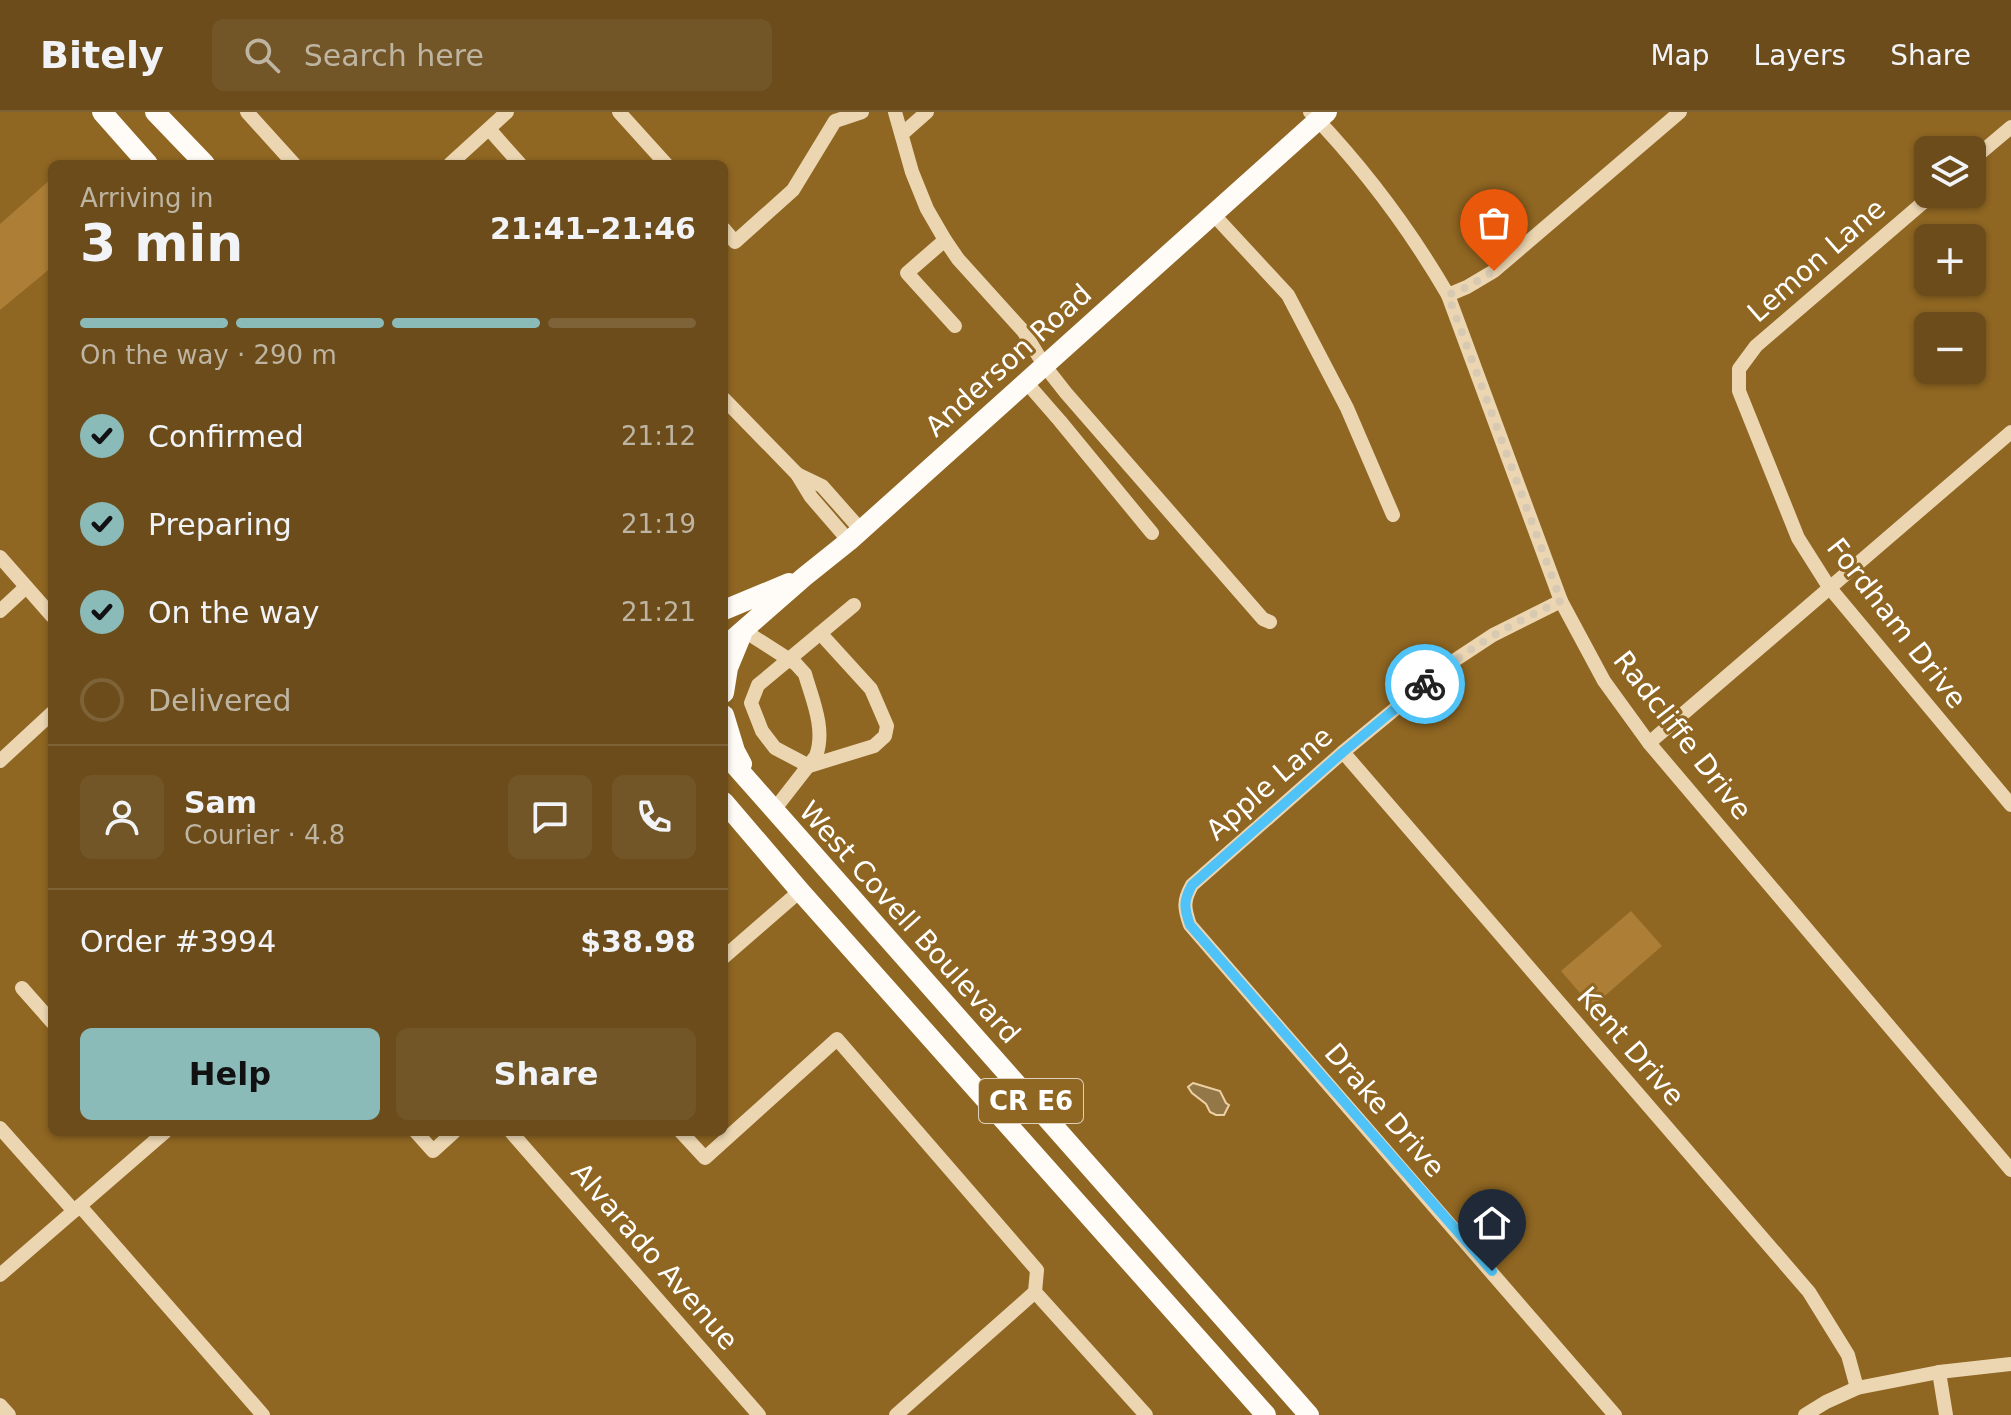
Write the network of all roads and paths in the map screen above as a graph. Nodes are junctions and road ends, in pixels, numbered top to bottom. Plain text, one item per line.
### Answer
1 (102, 112) edge
2 (155, 112) edge
3 (247, 112) edge
4 (507, 112) edge
5 (619, 112) edge
6 (862, 112) edge
7 (895, 112) edge
8 (927, 112) edge
9 (1680, 112) edge
10 (1318, 115) edge
11 (834, 117) edge
12 (2011, 127) edge
13 (489, 129) junction
14 (902, 134) junction
15 (1986, 148) edge
16 (144, 160) edge
17 (201, 160) edge
18 (290, 160) edge
19 (454, 160) edge
20 (516, 160) edge
21 (662, 160) edge
22 (1917, 208) edge
23 (1213, 214) junction
24 (728, 234) edge
25 (945, 240) junction
26 (1448, 295) junction
27 (955, 326) dead end
28 (1044, 365) junction
29 (1739, 369) joint
30 (1026, 382) junction
31 (728, 403) edge
32 (2010, 435) edge
33 (797, 474) junction
34 (1393, 515) dead end
35 (1152, 533) dead end
36 (855, 535) junction
37 (0, 557) edge
38 (804, 577) junction
39 (26, 587) junction
40 (1829, 587) junction
41 (1561, 601) junction
42 (854, 605) dead end
43 (728, 608) edge
44 (0, 611) edge
45 (48, 612) edge
46 (1270, 622) dead end
47 (743, 630) junction
48 (820, 633) junction
49 (728, 643) edge
50 (790, 659) junction
51 (728, 668) edge
52 (48, 718) edge
53 (728, 728) edge
54 (1649, 743) junction
55 (1343, 752) junction
56 (728, 758) edge
57 (0, 761) edge
58 (809, 766) junction
59 (753, 786) junction
60 (2011, 805) edge
61 (728, 809) edge
62 (774, 810) junction
63 (800, 891) junction
64 (1184, 909) joint
65 (728, 954) edge
66 (22, 988) dead end
67 (48, 1017) edge
68 (0, 1128) edge
69 (156, 1136) edge
70 (420, 1136) edge
71 (450, 1136) edge
72 (520, 1136) edge
73 (685, 1136) edge
74 (2011, 1170) edge
75 (77, 1209) junction
76 (0, 1275) edge
77 (1035, 1292) junction
78 (2011, 1364) edge
79 (1939, 1372) junction
80 (1857, 1388) junction
81 (0, 1405) edge
82 (9, 1415) edge
83 (263, 1415) edge
84 (759, 1415) edge
85 (896, 1415) edge
86 (1146, 1415) edge
87 (1266, 1415) edge
88 (1309, 1415) edge
89 (1615, 1415) edge
90 (1805, 1415) edge
91 (1946, 1415) edge

1 - 16 main road
2 - 17 main road
3 - 18 street
4 - 13 street
5 - 21 street
6 - 11 street
7 - 14 street
8 - 14 street
9 - 26 street
10 - 23 main road, Anderson Road
10 - 26 street, Radcliffe Drive
11 - 24 street
12 - 15 street
13 - 19 street
13 - 20 street
14 - 25 street
22 - 29 street, Lemon Lane
23 - 28 main road, Anderson Road
23 - 34 street
25 - 27 street
25 - 28 street
26 - 41 street, Radcliffe Drive
28 - 30 main road, Anderson Road
28 - 46 street
29 - 40 street, Fordham Drive
30 - 35 street
30 - 36 main road, Anderson Road
31 - 33 street
32 - 40 street
33 - 36 street
33 - 36 street
36 - 38 main road, Anderson Road
37 - 39 street
38 - 43 main road
38 - 47 main road, Anderson Road
39 - 44 street
39 - 45 street
40 - 54 street
40 - 60 street, Fordham Drive
41 - 54 street, Radcliffe Drive
41 - 55 street, Apple Lane
42 - 48 street
47 - 49 main road, Anderson Road
47 - 50 street
47 - 51 main road
48 - 50 street
48 - 58 street
50 - 58 street
50 - 58 street
52 - 57 street
53 - 59 main road
54 - 74 street, Radcliffe Drive
55 - 64 street, Apple Lane
55 - 80 street, Kent Drive
56 - 59 main road, West Covell Boulevard / CR E6
58 - 62 street
59 - 62 main road, West Covell Boulevard / CR E6
61 - 63 main road, CR E6
62 - 88 main road, West Covell Boulevard / CR E6
63 - 65 street
63 - 87 main road, CR E6
64 - 89 street, Drake Drive
66 - 67 street
68 - 75 street
69 - 75 street
70 - 71 street
72 - 84 street, Alvarado Avenue
73 - 77 street
75 - 76 street
75 - 83 street
77 - 85 street
77 - 86 street
78 - 79 street
79 - 80 street
79 - 91 street
80 - 90 street
81 - 82 street

